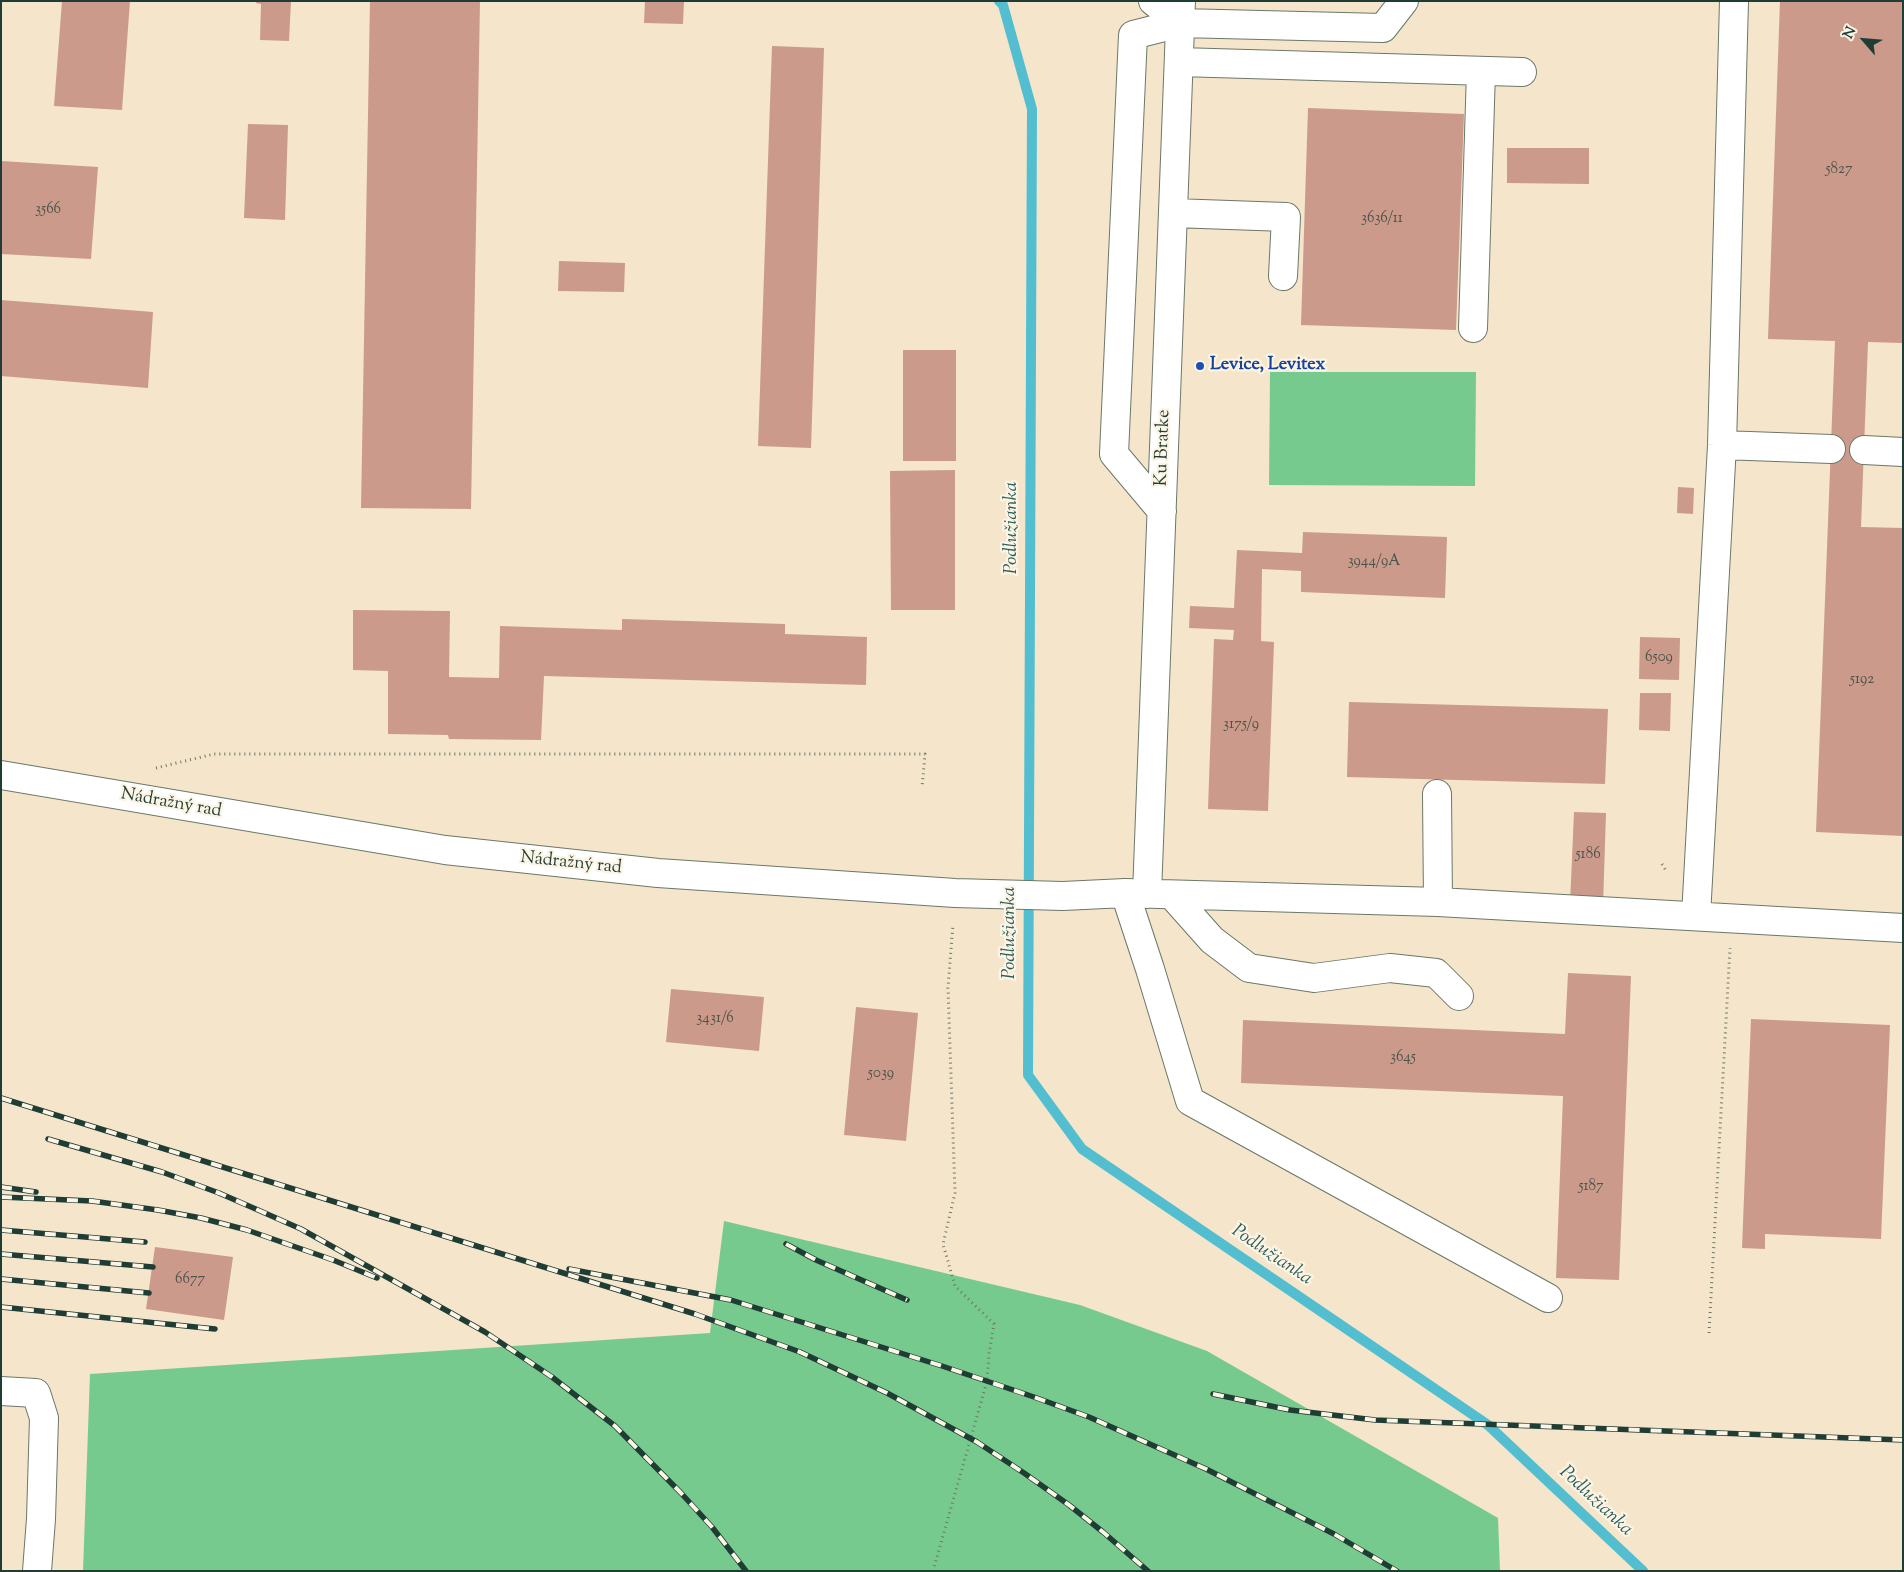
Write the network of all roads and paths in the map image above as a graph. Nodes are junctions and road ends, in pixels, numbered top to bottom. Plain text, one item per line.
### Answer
1 (1153, 1) edge
2 (1404, 1) edge
3 (1734, 1) edge
4 (1181, 12) edge
5 (1179, 62) junction
6 (1481, 71) junction
7 (1522, 72) dead end
8 (1173, 213) junction
9 (1283, 276) dead end
10 (1473, 328) dead end
11 (1722, 445) junction
12 (1832, 449) dead end
13 (1864, 450) dead end
14 (1903, 452) edge
15 (1162, 511) junction
16 (148, 770) dead end
17 (1, 774) edge
18 (922, 788) dead end
19 (1437, 794) dead end
20 (955, 893) junction
21 (1148, 894) junction
22 (1438, 902) junction
23 (1696, 916) junction
24 (1732, 918) junction
25 (1903, 928) edge
26 (1460, 996) dead end
27 (1548, 1298) dead end
28 (1709, 1333) dead end
29 (1, 1391) edge
30 (37, 1571) edge
31 (933, 1571) edge

1 - 4 street
2 - 4 street
3 - 11 street
4 - 5 street, Ku Bratke
4 - 15 street
5 - 6 street
5 - 8 street, Ku Bratke
6 - 7 street
6 - 10 street
8 - 9 street
8 - 15 street, Ku Bratke
11 - 12 street
11 - 23 street
13 - 14 street
15 - 21 street, Ku Bratke
16 - 18 path
17 - 20 street, Nádražný rad
19 - 22 street
20 - 21 street, Nádražný rad
20 - 31 path
21 - 22 street, Nádražný rad
21 - 26 street
21 - 27 street
22 - 23 street, Nádražný rad
23 - 24 street, Nádražný rad
24 - 25 street, Nádražný rad
24 - 28 path
29 - 30 street

